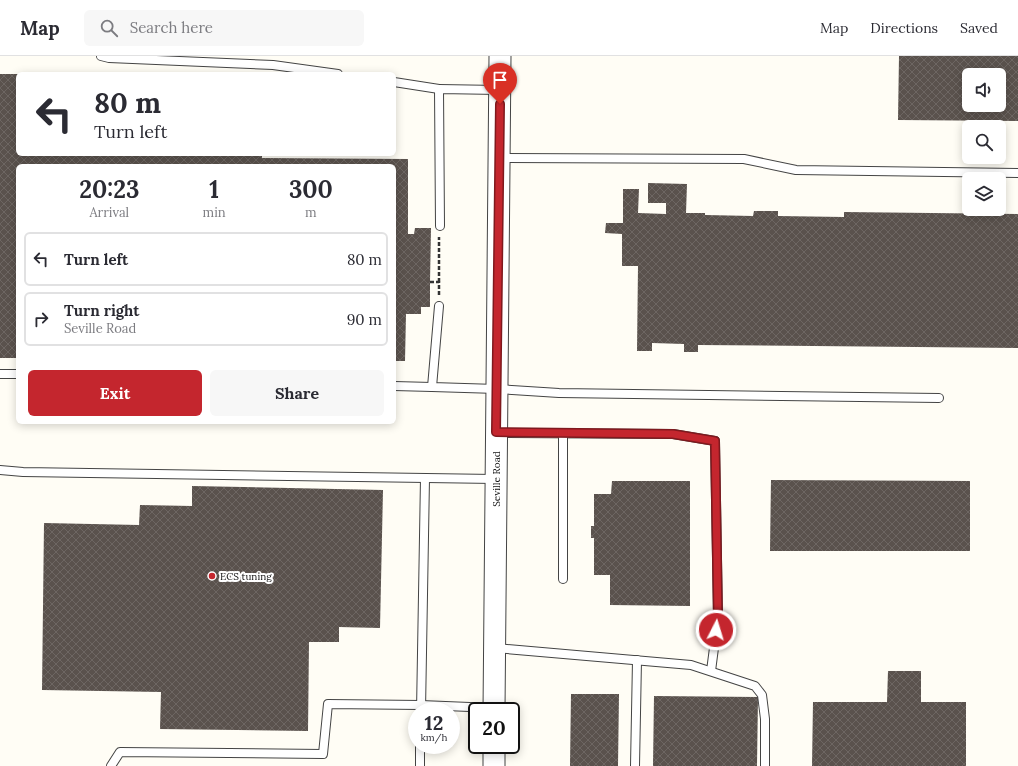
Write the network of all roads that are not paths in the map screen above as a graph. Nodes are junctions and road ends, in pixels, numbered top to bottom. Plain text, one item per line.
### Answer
1 (101, 56) edge
2 (500, 56) edge
3 (324, 72) edge
4 (396, 82) edge
5 (439, 89) junction
6 (500, 90) junction
7 (499, 158) junction
8 (1018, 173) edge
9 (440, 226) road end
10 (438, 306) road end
11 (0, 374) edge
12 (16, 374) edge
13 (396, 386) edge
14 (432, 387) junction
15 (497, 389) junction
16 (939, 398) dead end
17 (496, 432) junction
18 (563, 433) junction
19 (0, 470) edge
20 (425, 478) junction
21 (496, 479) junction
22 (563, 579) dead end
23 (495, 648) junction
24 (637, 660) junction
25 (711, 671) junction
26 (421, 702) edge
27 (494, 702) edge
28 (408, 707) edge
29 (420, 754) edge
30 (494, 754) edge
31 (111, 766) edge
32 (420, 766) edge
33 (494, 766) edge
34 (636, 766) edge
35 (765, 766) edge

1 - 3 lane
2 - 6 street, Seville Road
4 - 5 lane
5 - 6 lane
5 - 9 lane
6 - 7 street, Seville Road
7 - 8 lane
7 - 15 street, Seville Road
10 - 14 lane
11 - 12 lane
13 - 14 lane
14 - 15 lane
15 - 16 lane
15 - 17 street, Seville Road
17 - 18 lane
17 - 21 street, Seville Road
18 - 22 lane
18 - 25 lane
19 - 20 lane
20 - 21 lane
20 - 26 lane
21 - 23 street, Seville Road
23 - 24 lane
23 - 27 street, Seville Road
24 - 25 lane
24 - 34 lane
25 - 35 lane
28 - 31 lane
29 - 32 lane
30 - 33 street

